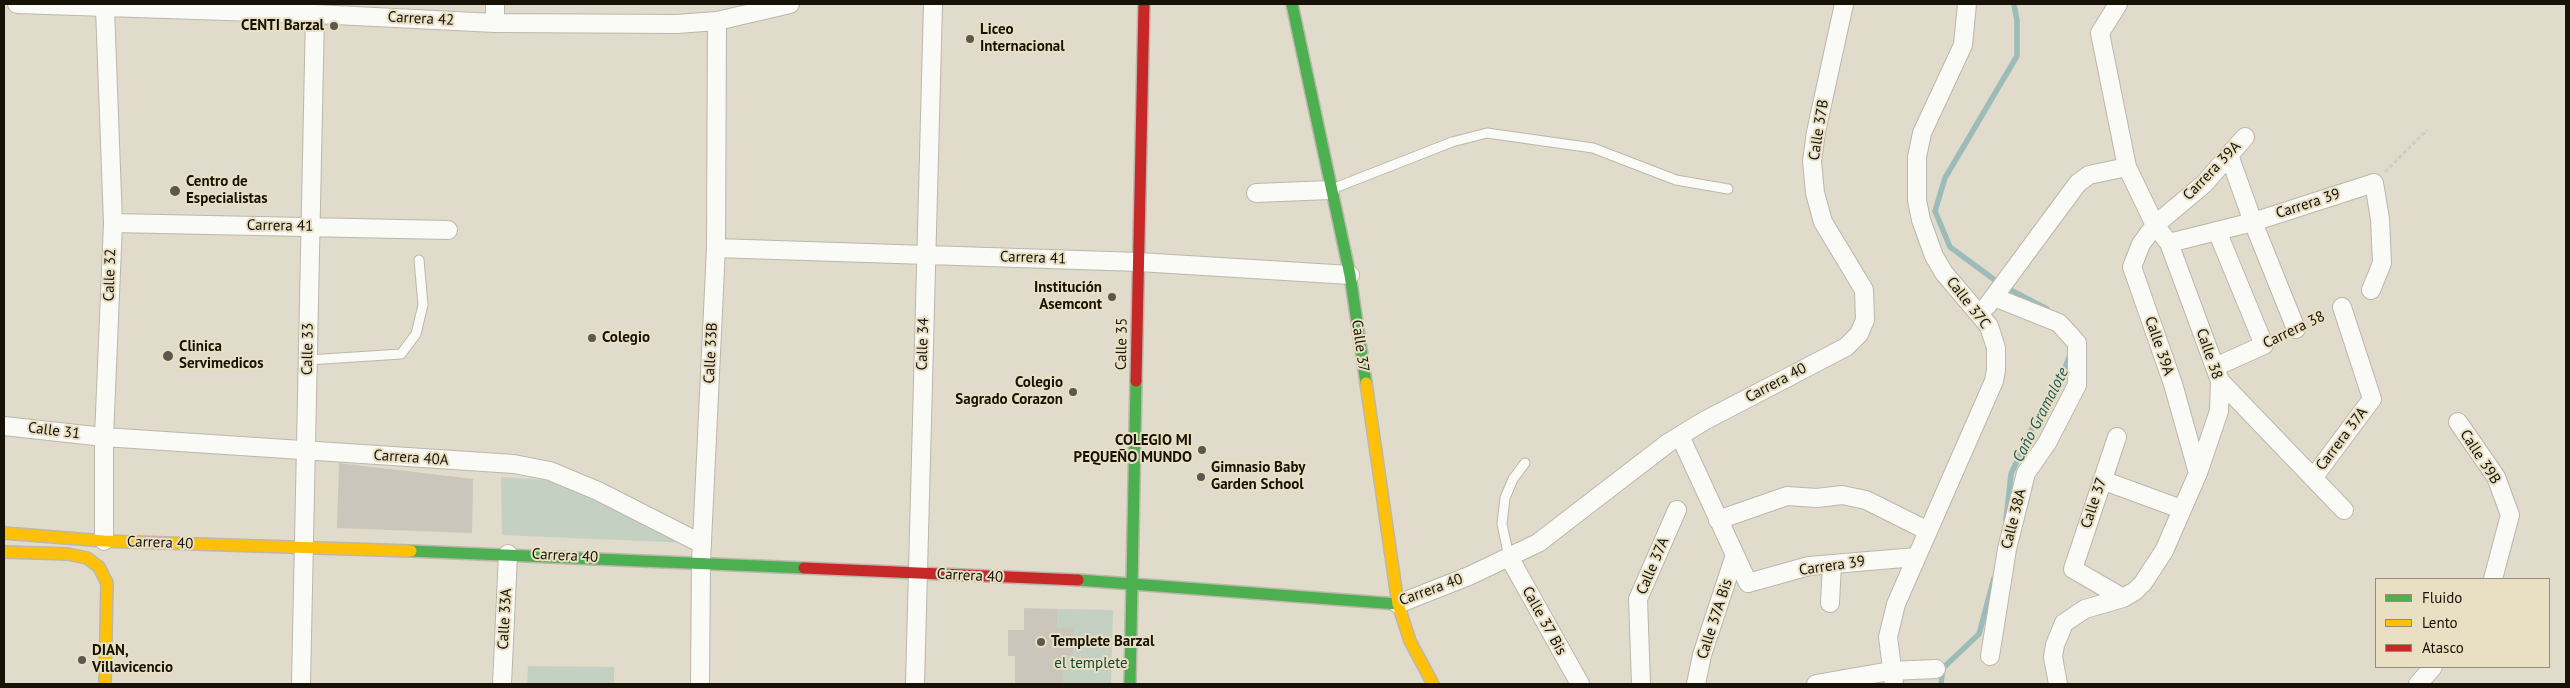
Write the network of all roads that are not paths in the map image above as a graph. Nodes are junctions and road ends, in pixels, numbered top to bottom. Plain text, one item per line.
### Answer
1 (18, 4) edge
2 (495, 4) edge
3 (790, 4) edge
4 (933, 4) edge
5 (1144, 4) edge
6 (1292, 4) edge
7 (1844, 4) edge
8 (1967, 4) edge
9 (2118, 4) edge
10 (105, 8) junction
11 (315, 14) junction
12 (717, 21) junction
13 (495, 23) junction
14 (2245, 137) dead end
15 (2229, 155) junction
16 (2127, 167) junction
17 (1728, 189) dead end
18 (1330, 190) junction
19 (1256, 193) dead end
20 (2253, 222) junction
21 (112, 223) junction
22 (2155, 224) junction
23 (311, 227) junction
24 (448, 230) dead end
25 (2216, 231) junction
26 (2169, 243) junction
27 (716, 248) junction
28 (926, 254) junction
29 (419, 260) dead end
30 (1139, 262) junction
31 (1350, 275) junction
32 (2371, 290) dead end
33 (1996, 294) junction
34 (2342, 307) road end
35 (1980, 314) junction
36 (2296, 329) road end
37 (1859, 334) joint
38 (308, 360) junction
39 (2218, 374) junction
40 (2458, 422) dead end
41 (4, 426) edge
42 (1680, 436) junction
43 (104, 437) junction
44 (2117, 437) dead end
45 (306, 451) junction
46 (1525, 463) dead end
47 (2198, 472) junction
48 (2313, 478) junction
49 (2102, 480) junction
50 (2181, 509) junction
51 (1677, 510) dead end
52 (2344, 510) dead end
53 (1718, 520) junction
54 (1928, 531) junction
55 (4, 533) edge
56 (104, 541) junction
57 (702, 544) junction
58 (304, 548) junction
59 (4, 552) edge
60 (508, 554) junction
61 (1735, 555) junction
62 (1509, 557) junction
63 (1916, 557) junction
64 (701, 562) junction
65 (1832, 564) junction
66 (917, 573) junction
67 (2493, 578) edge
68 (1748, 583) joint
69 (1133, 584) junction
70 (2123, 598) junction
71 (1830, 603) dead end
72 (1398, 604) junction
73 (1990, 656) dead end
74 (2432, 668) edge
75 (1936, 669) dead end
76 (1892, 677) edge
77 (105, 684) edge
78 (301, 684) edge
79 (502, 684) edge
80 (700, 684) edge
81 (915, 684) edge
82 (1130, 684) edge
83 (1432, 684) edge
84 (1580, 684) edge
85 (1641, 684) edge
86 (1696, 684) edge
87 (1816, 684) edge
88 (2058, 684) edge
89 (2418, 684) edge

1 - 10 street, Carrera 42
2 - 13 street
3 - 12 street, Carrera 42
4 - 28 street, Calle 34
5 - 30 street, Calle 35
6 - 18 street, Calle 37
7 - 37 street, Calle 37B
8 - 35 street, Calle 37C
9 - 16 street, Calle 38
10 - 11 street, Carrera 42
10 - 21 street, Calle 32
11 - 13 street, Carrera 42
11 - 23 street, Calle 33
12 - 13 street, Carrera 42
12 - 27 street, Calle 33B
14 - 15 street, Carrera 39A
15 - 20 street
15 - 22 street, Carrera 39A
16 - 22 street, Calle 38
16 - 33 street
17 - 18 lane
18 - 19 street
18 - 31 street, Calle 37
20 - 25 street, Carrera 39
20 - 32 street, Carrera 39
20 - 36 street
21 - 23 street, Carrera 41
21 - 43 street, Calle 32
22 - 26 street, Calle 38
22 - 47 street, Calle 39A
23 - 24 street, Carrera 41
23 - 38 street, Calle 33
25 - 26 street, Carrera 39
25 - 39 street, Carrera 38
26 - 39 street, Calle 38
27 - 28 street, Carrera 41
27 - 57 street, Calle 33B
28 - 30 street, Carrera 41
28 - 66 street, Calle 34
29 - 38 lane
30 - 31 street, Carrera 41
30 - 69 street, Calle 35
31 - 72 street, Calle 37
33 - 35 street
33 - 73 street, Calle 38A
34 - 48 street, Carrera 37A
35 - 54 street, Calle 37C
37 - 42 street, Carrera 40
38 - 45 street, Calle 33
39 - 47 street, Calle 38
39 - 48 street
40 - 67 street, Calle 39B
41 - 43 street, Calle 31
42 - 53 street, Calle 37A Bis
42 - 62 street, Carrera 40
43 - 45 street, Carrera 40A
43 - 56 street, Calle 32
44 - 49 street, Calle 37
45 - 57 street, Carrera 40A
45 - 58 street, Calle 33
46 - 62 lane
47 - 50 street, Calle 38
48 - 52 street
49 - 50 street
49 - 70 street, Calle 37
50 - 70 street, Calle 38
51 - 85 street, Calle 37A
53 - 54 street
53 - 61 street, Calle 37A Bis
54 - 63 street, Calle 37C
55 - 56 street, Carrera 40
56 - 58 street, Carrera 40
57 - 64 street, Calle 33B
58 - 60 street, Carrera 40
58 - 78 street, Calle 33
59 - 77 street
60 - 64 street, Carrera 40
60 - 79 street, Calle 33A
61 - 68 street, Calle 37A Bis
61 - 86 street, Calle 37A Bis
62 - 72 street, Carrera 40
62 - 84 street, Calle 37 Bis
63 - 65 street, Carrera 39
63 - 76 street, Calle 37C
64 - 66 street, Carrera 40
64 - 80 street, Calle 33B
65 - 68 street, Carrera 39
65 - 71 street
66 - 69 street, Carrera 40
66 - 81 street, Calle 34
69 - 72 street, Carrera 40
69 - 82 street, Calle 35
70 - 88 street, Calle 38
72 - 83 street, Calle 37
74 - 89 street
75 - 76 street
76 - 87 street

